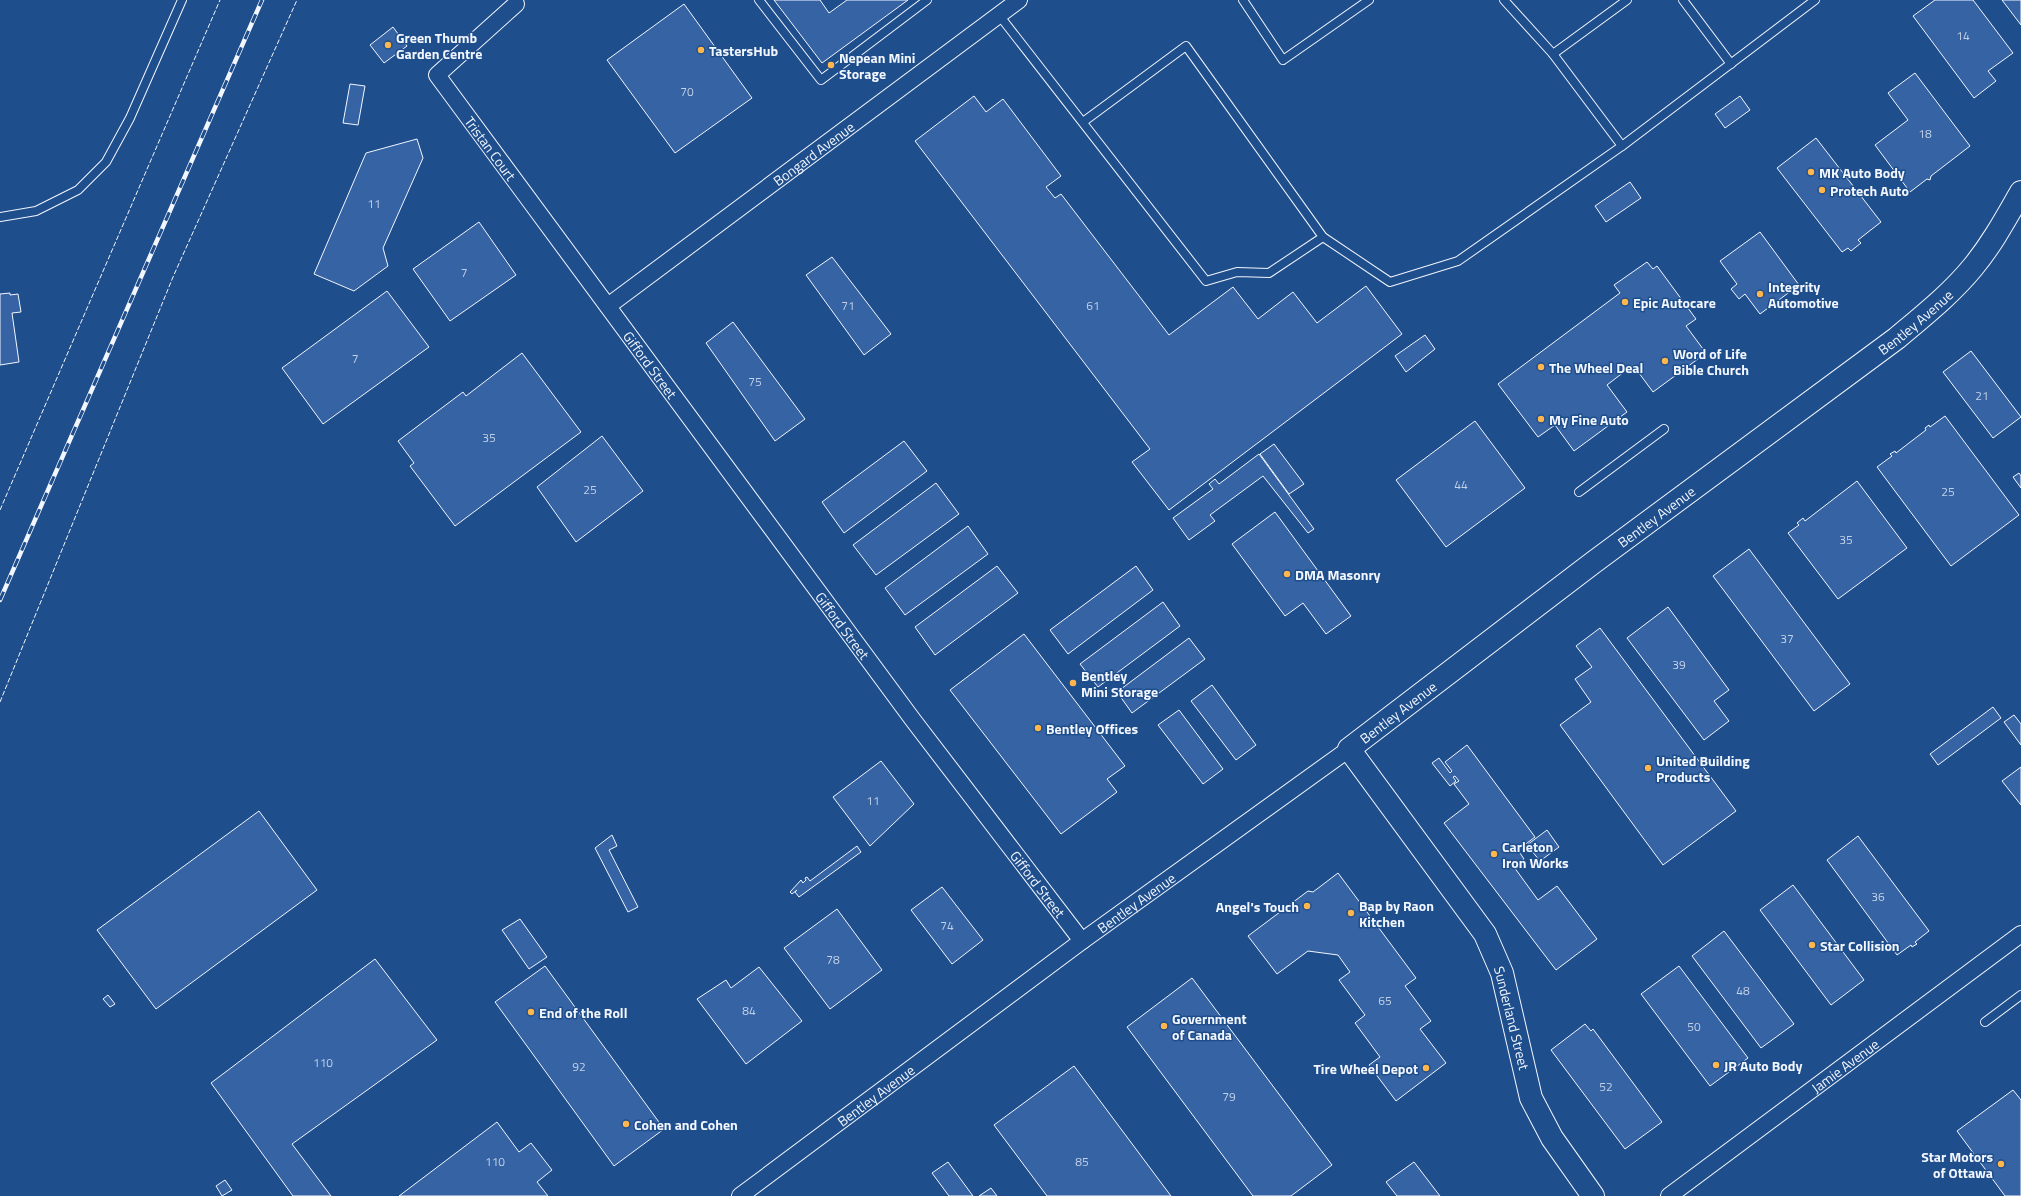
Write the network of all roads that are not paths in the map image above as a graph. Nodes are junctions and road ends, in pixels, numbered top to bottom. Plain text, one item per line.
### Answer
1 (182, 0) edge
2 (759, 0) edge
3 (928, 0) edge
4 (1019, 0) edge
5 (1243, 0) edge
6 (1369, 0) edge
7 (1504, 0) edge
8 (1628, 0) edge
9 (1683, 0) edge
10 (1815, 0) edge
11 (517, 1) edge
12 (998, 15) junction
13 (1553, 54) junction
14 (1732, 64) junction
15 (1082, 122) junction
16 (1622, 146) junction
17 (2021, 192) edge
18 (0, 217) edge
19 (1322, 237) junction
20 (608, 306) junction
21 (1664, 429) dead end
22 (1579, 492) dead end
23 (1349, 749) junction
24 (2021, 934) edge
25 (1082, 941) junction
26 (2021, 995) edge
27 (1985, 1022) dead end
28 (740, 1196) edge
29 (1593, 1196) edge
30 (1669, 1196) edge

1 - 18 lane
2 - 3 lane
4 - 12 street, Bongard Avenue
5 - 6 lane
7 - 13 lane
8 - 13 lane
9 - 14 lane
10 - 14 lane
11 - 20 street, Tristan Court
12 - 15 lane
12 - 20 street, Bongard Avenue
13 - 16 lane
14 - 16 lane
15 - 19 lane
15 - 19 lane
16 - 19 lane
17 - 23 street, Bentley Avenue
20 - 25 street, Gifford Street
21 - 22 lane
23 - 25 street, Bentley Avenue
23 - 29 street, Sunderland Street
24 - 30 street, Jamie Avenue
25 - 28 street, Bentley Avenue
26 - 27 lane

